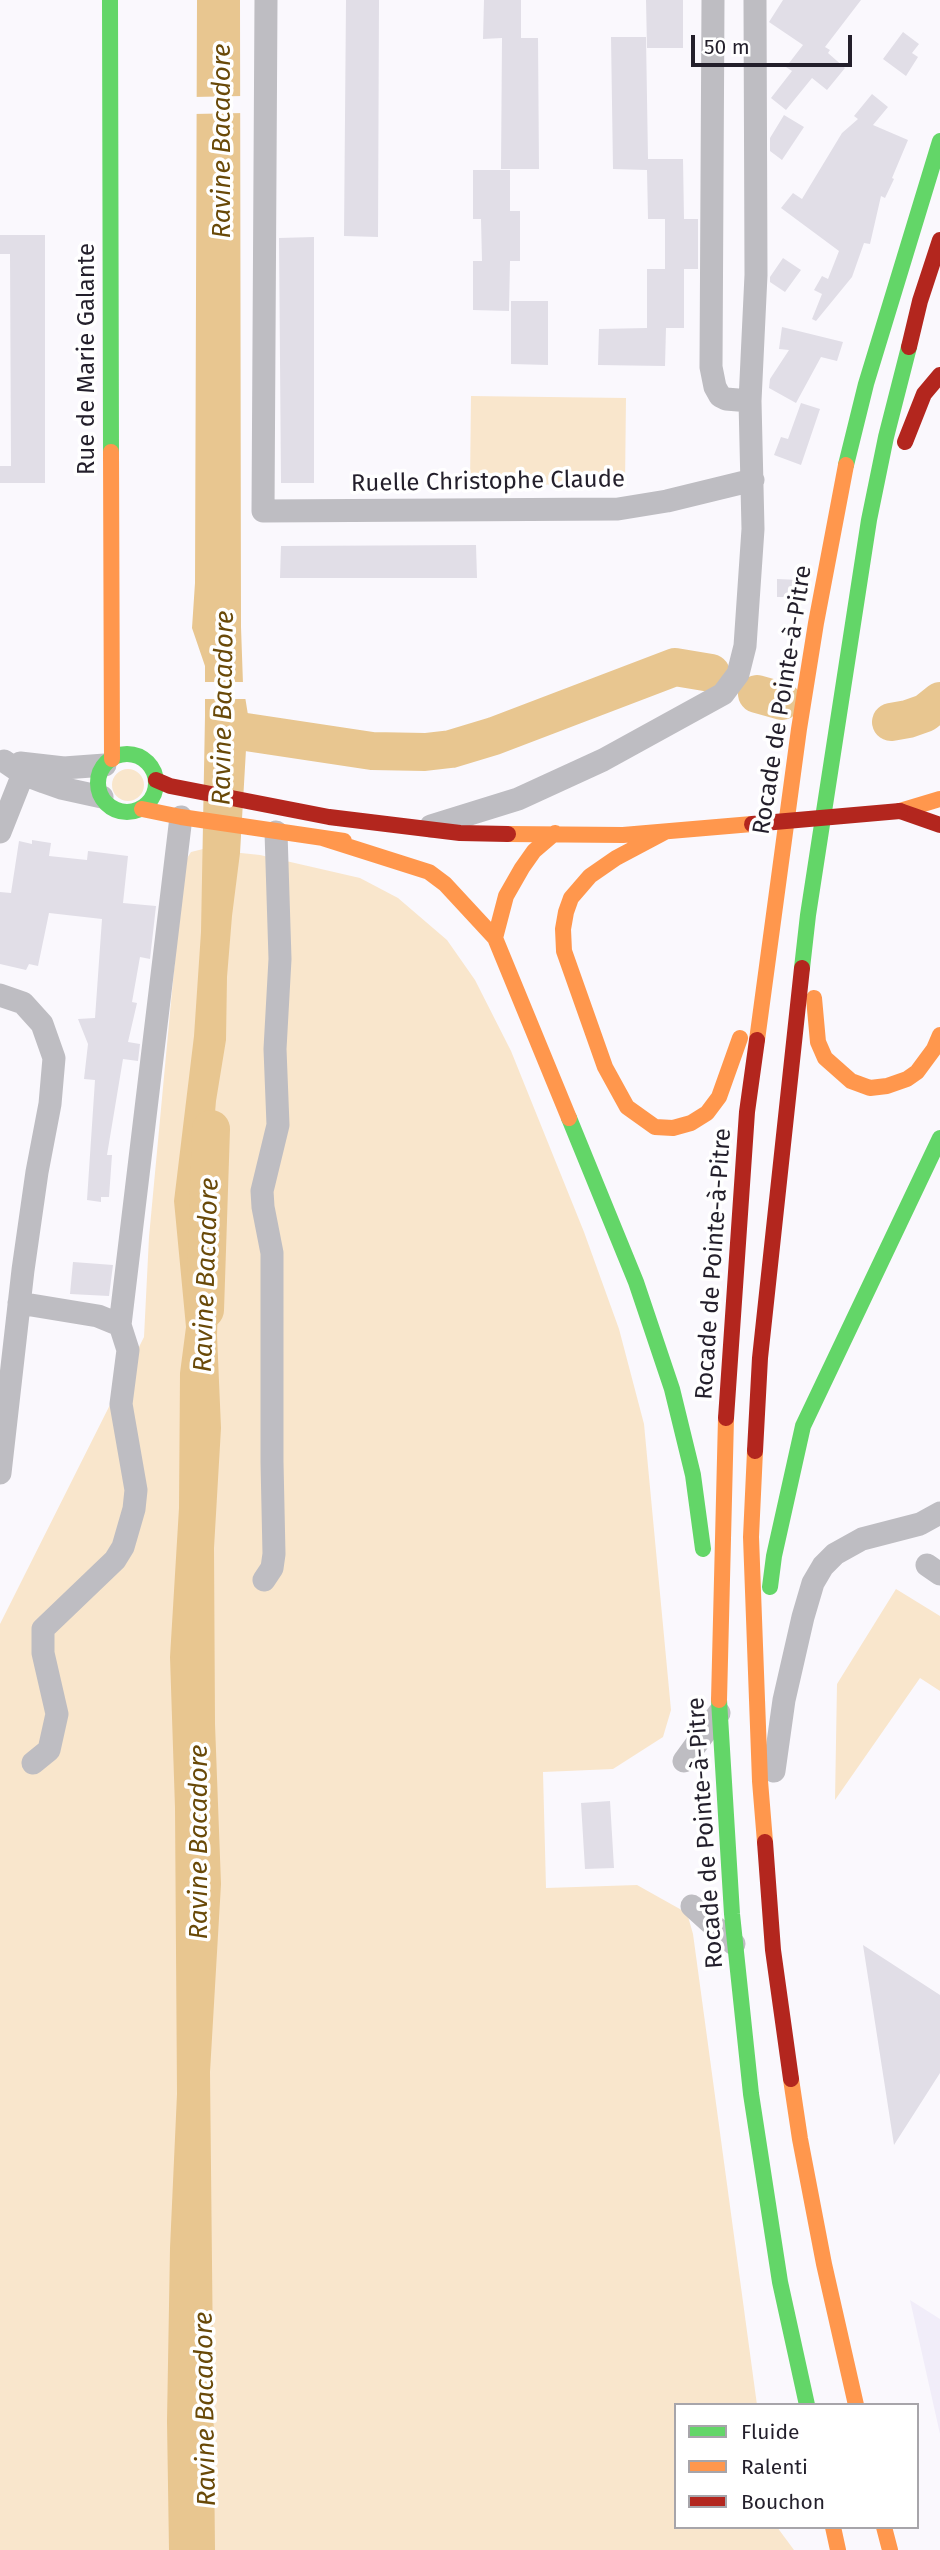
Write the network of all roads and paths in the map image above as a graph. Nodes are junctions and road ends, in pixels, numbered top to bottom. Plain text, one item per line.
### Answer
1 (110, 0) edge
2 (266, 0) edge
3 (713, 0) edge
4 (755, 0) edge
5 (940, 141) edge
6 (940, 240) edge
7 (940, 375) edge
8 (750, 401) junction
9 (899, 462) dead end
10 (753, 480) junction
11 (892, 485) dead end
12 (859, 584) junction
13 (111, 719) junction
14 (139, 757) junction
15 (2, 760) edge
16 (108, 762) junction
17 (23, 774) junction
18 (163, 783) junction
19 (102, 797) junction
20 (940, 799) edge
21 (142, 809) junction
22 (900, 811) junction
23 (171, 816) junction
24 (940, 825) edge
25 (0, 832) edge
26 (276, 832) junction
27 (665, 832) junction
28 (555, 834) junction
29 (623, 835) junction
30 (321, 838) junction
31 (412, 839) junction
32 (534, 851) junction
33 (509, 854) dead end
34 (778, 894) junction
35 (808, 915) junction
36 (495, 938) junction
37 (0, 995) edge
38 (940, 1035) edge
39 (940, 1138) edge
40 (19, 1303) junction
41 (120, 1325) junction
42 (0, 1473) edge
43 (940, 1513) edge
44 (264, 1580) dead end
45 (718, 1659) junction
46 (756, 1679) junction
47 (719, 1713) junction
48 (684, 1761) dead end
49 (33, 1763) dead end
50 (764, 1833) junction
51 (692, 1906) dead end
52 (734, 1944) junction
53 (807, 2403) edge
54 (856, 2403) edge
55 (885, 2529) edge
56 (890, 2550) edge

1 - 13 main road, Rue de Marie Galante
2 - 10 street, Ruelle Christophe Claude
3 - 8 street
4 - 8 street
5 - 34 main road, Rocade de Pointe-à-Pitre
6 - 12 main road
7 - 9 main road
8 - 10 street
10 - 31 street
11 - 12 main road
12 - 35 main road
13 - 14 main road
13 - 16 main road, Rue de Marie Galante
14 - 16 main road
14 - 18 main road
15 - 16 street
15 - 17 street
16 - 19 main road
17 - 19 street
17 - 25 street
18 - 21 main road
18 - 31 main road
19 - 21 main road
20 - 22 main road
21 - 23 main road
22 - 24 main road
22 - 27 main road, bridge
23 - 26 main road
23 - 41 street
26 - 30 main road
26 - 44 street
27 - 29 main road
27 - 34 main road
28 - 29 main road
28 - 31 main road
28 - 32 main road
29 - 32 main road
30 - 31 main road
30 - 36 main road
32 - 33 main road
32 - 36 main road
34 - 45 main road, Rocade de Pointe-à-Pitre
35 - 38 main road
35 - 46 main road
36 - 45 main road
37 - 40 street
39 - 46 main road
40 - 41 street
40 - 42 street
41 - 49 street
43 - 50 street
45 - 47 main road, Rocade de Pointe-à-Pitre
46 - 50 main road
47 - 48 street
47 - 52 main road, Rocade de Pointe-à-Pitre
50 - 54 main road
51 - 52 street
52 - 53 main road, Rocade de Pointe-à-Pitre
55 - 56 main road

